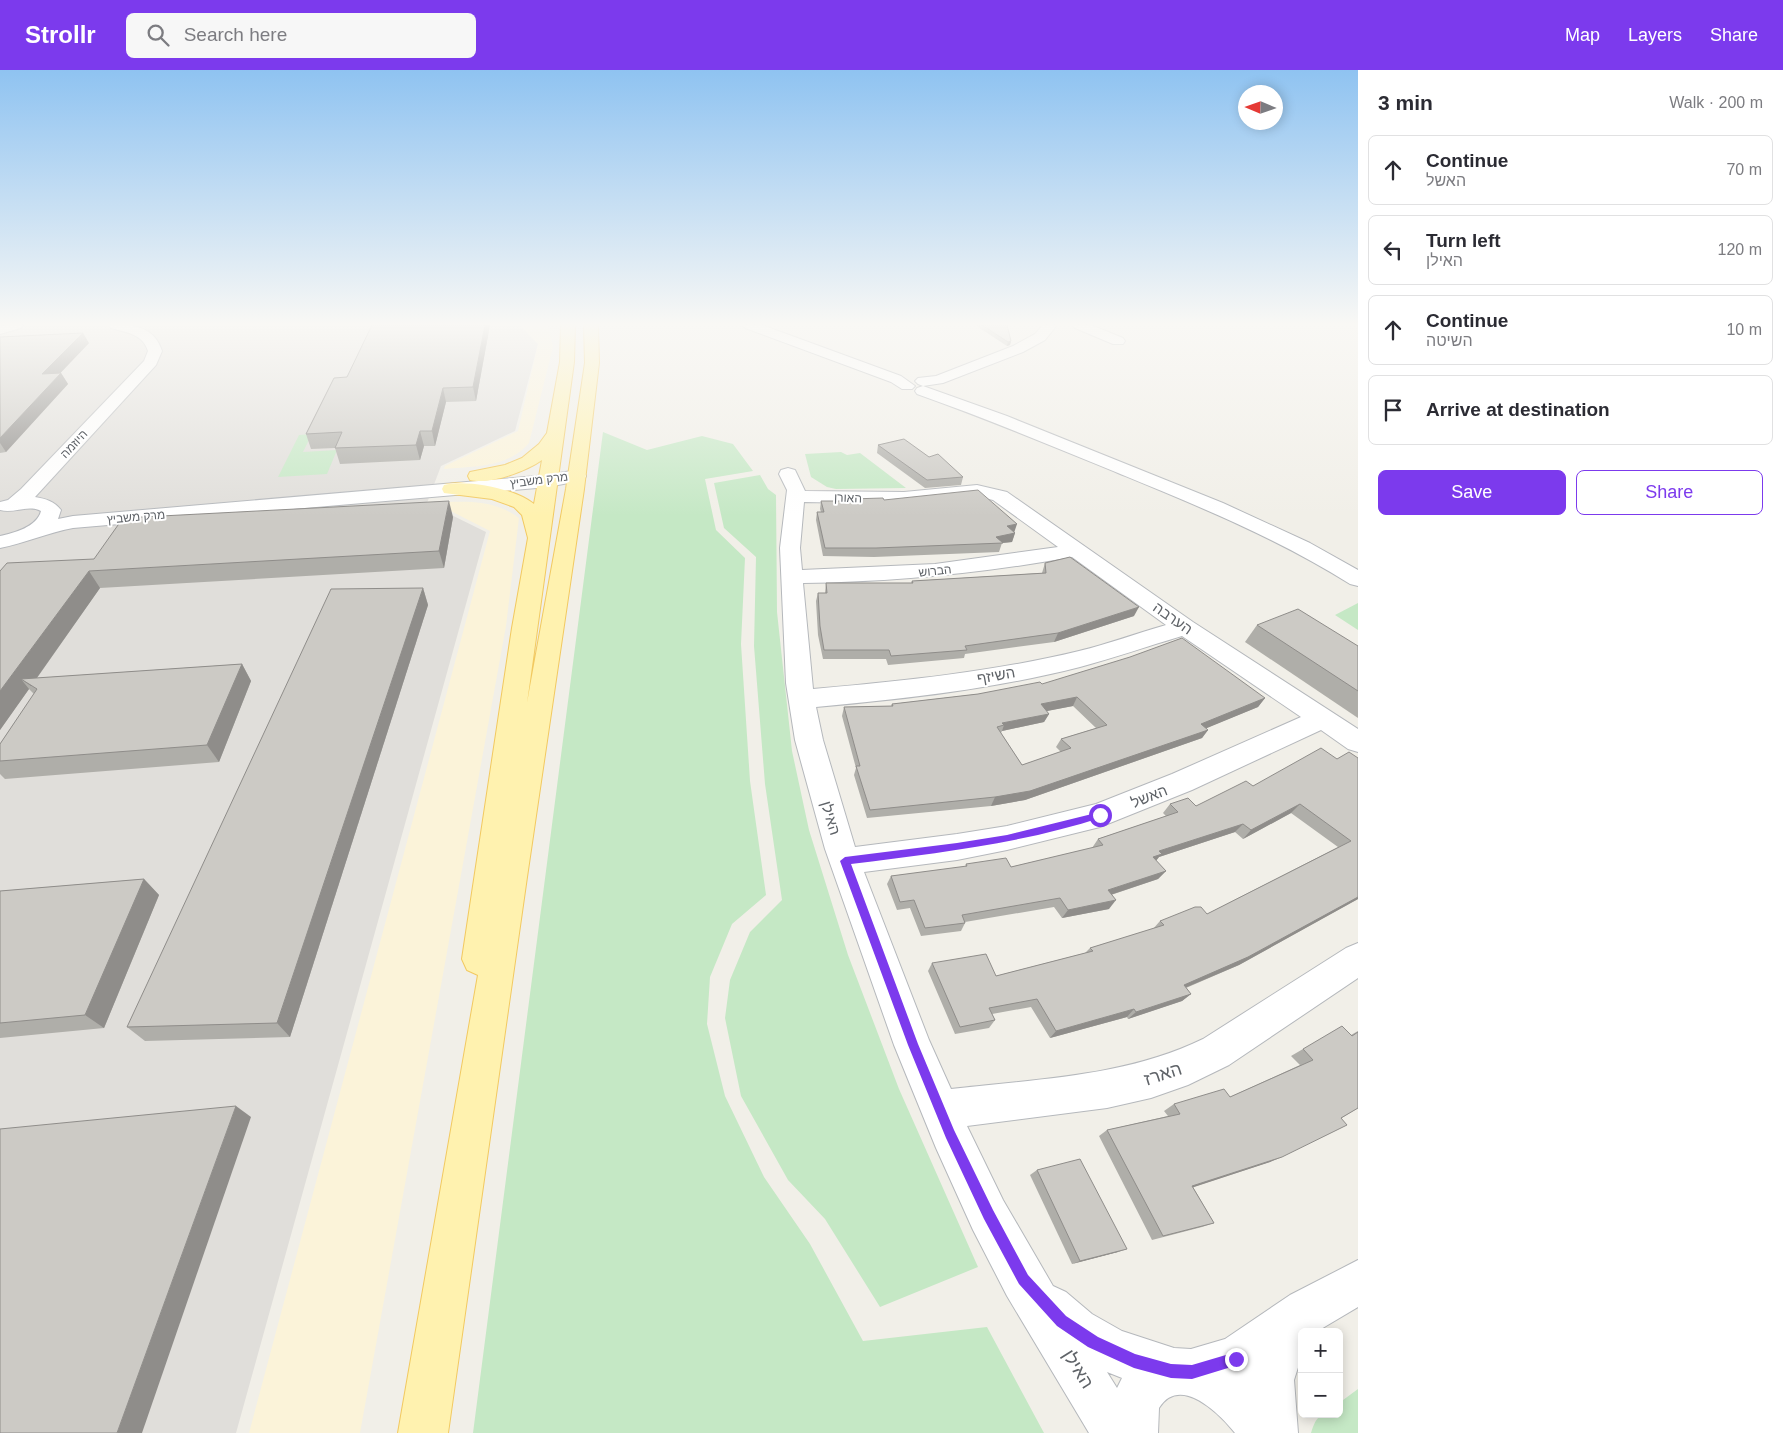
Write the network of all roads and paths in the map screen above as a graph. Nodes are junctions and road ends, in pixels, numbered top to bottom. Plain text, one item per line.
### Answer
1 (126, 389) edge
2 (141, 389) edge
3 (562, 389) edge
4 (584, 389) edge
5 (930, 389) edge
6 (553, 437) junction
7 (476, 476) junction
8 (558, 476) junction
9 (792, 485) joint
10 (451, 489) junction
11 (989, 492) joint
12 (7, 506) edge
13 (46, 506) junction
14 (34, 530) junction
15 (539, 539) junction
16 (4, 542) edge
17 (1077, 550) junction
18 (791, 577) junction
19 (1358, 579) edge
20 (1185, 627) junction
21 (802, 698) junction
22 (1324, 718) junction
23 (1358, 742) edge
24 (845, 861) junction
25 (1358, 960) edge
26 (940, 1110) junction
27 (1023, 1280) junction
28 (1358, 1282) edge
29 (1296, 1318) junction
30 (1181, 1371) junction
31 (415, 1433) edge
32 (423, 1433) edge
33 (1117, 1433) edge
34 (1133, 1433) edge
35 (1264, 1433) edge
36 (1273, 1433) edge

1 - 12 street, היוזמה
2 - 13 street, היוזמה
3 - 6 main road
4 - 8 main road
5 - 19 street
6 - 7 main road
6 - 8 main road
7 - 8 street, מרק משביץ
7 - 13 street, מרק משביץ
8 - 10 street, מרק משביץ
8 - 15 main road
8 - 32 main road
9 - 11 street, האורן
9 - 18 street, האילן
10 - 14 street, מרק משביץ
10 - 15 main road
11 - 17 street, הערבה
12 - 13 street, מרק משביץ
13 - 14 street, מרק משביץ
14 - 16 street, מרק משביץ
15 - 31 main road
17 - 18 street, הברוש
17 - 20 street, הערבה
18 - 21 street, האילן
20 - 21 street, השיזף
20 - 22 street, הערבה
21 - 24 street, האילן
22 - 23 street, הערבה
22 - 24 street, האשל
24 - 26 street, האילן
25 - 26 street, הארז
26 - 27 street, האילן
27 - 30 street, האילן
27 - 33 street, האילן
28 - 29 street
29 - 30 street
29 - 36 street
30 - 34 street
30 - 35 street, האילן

